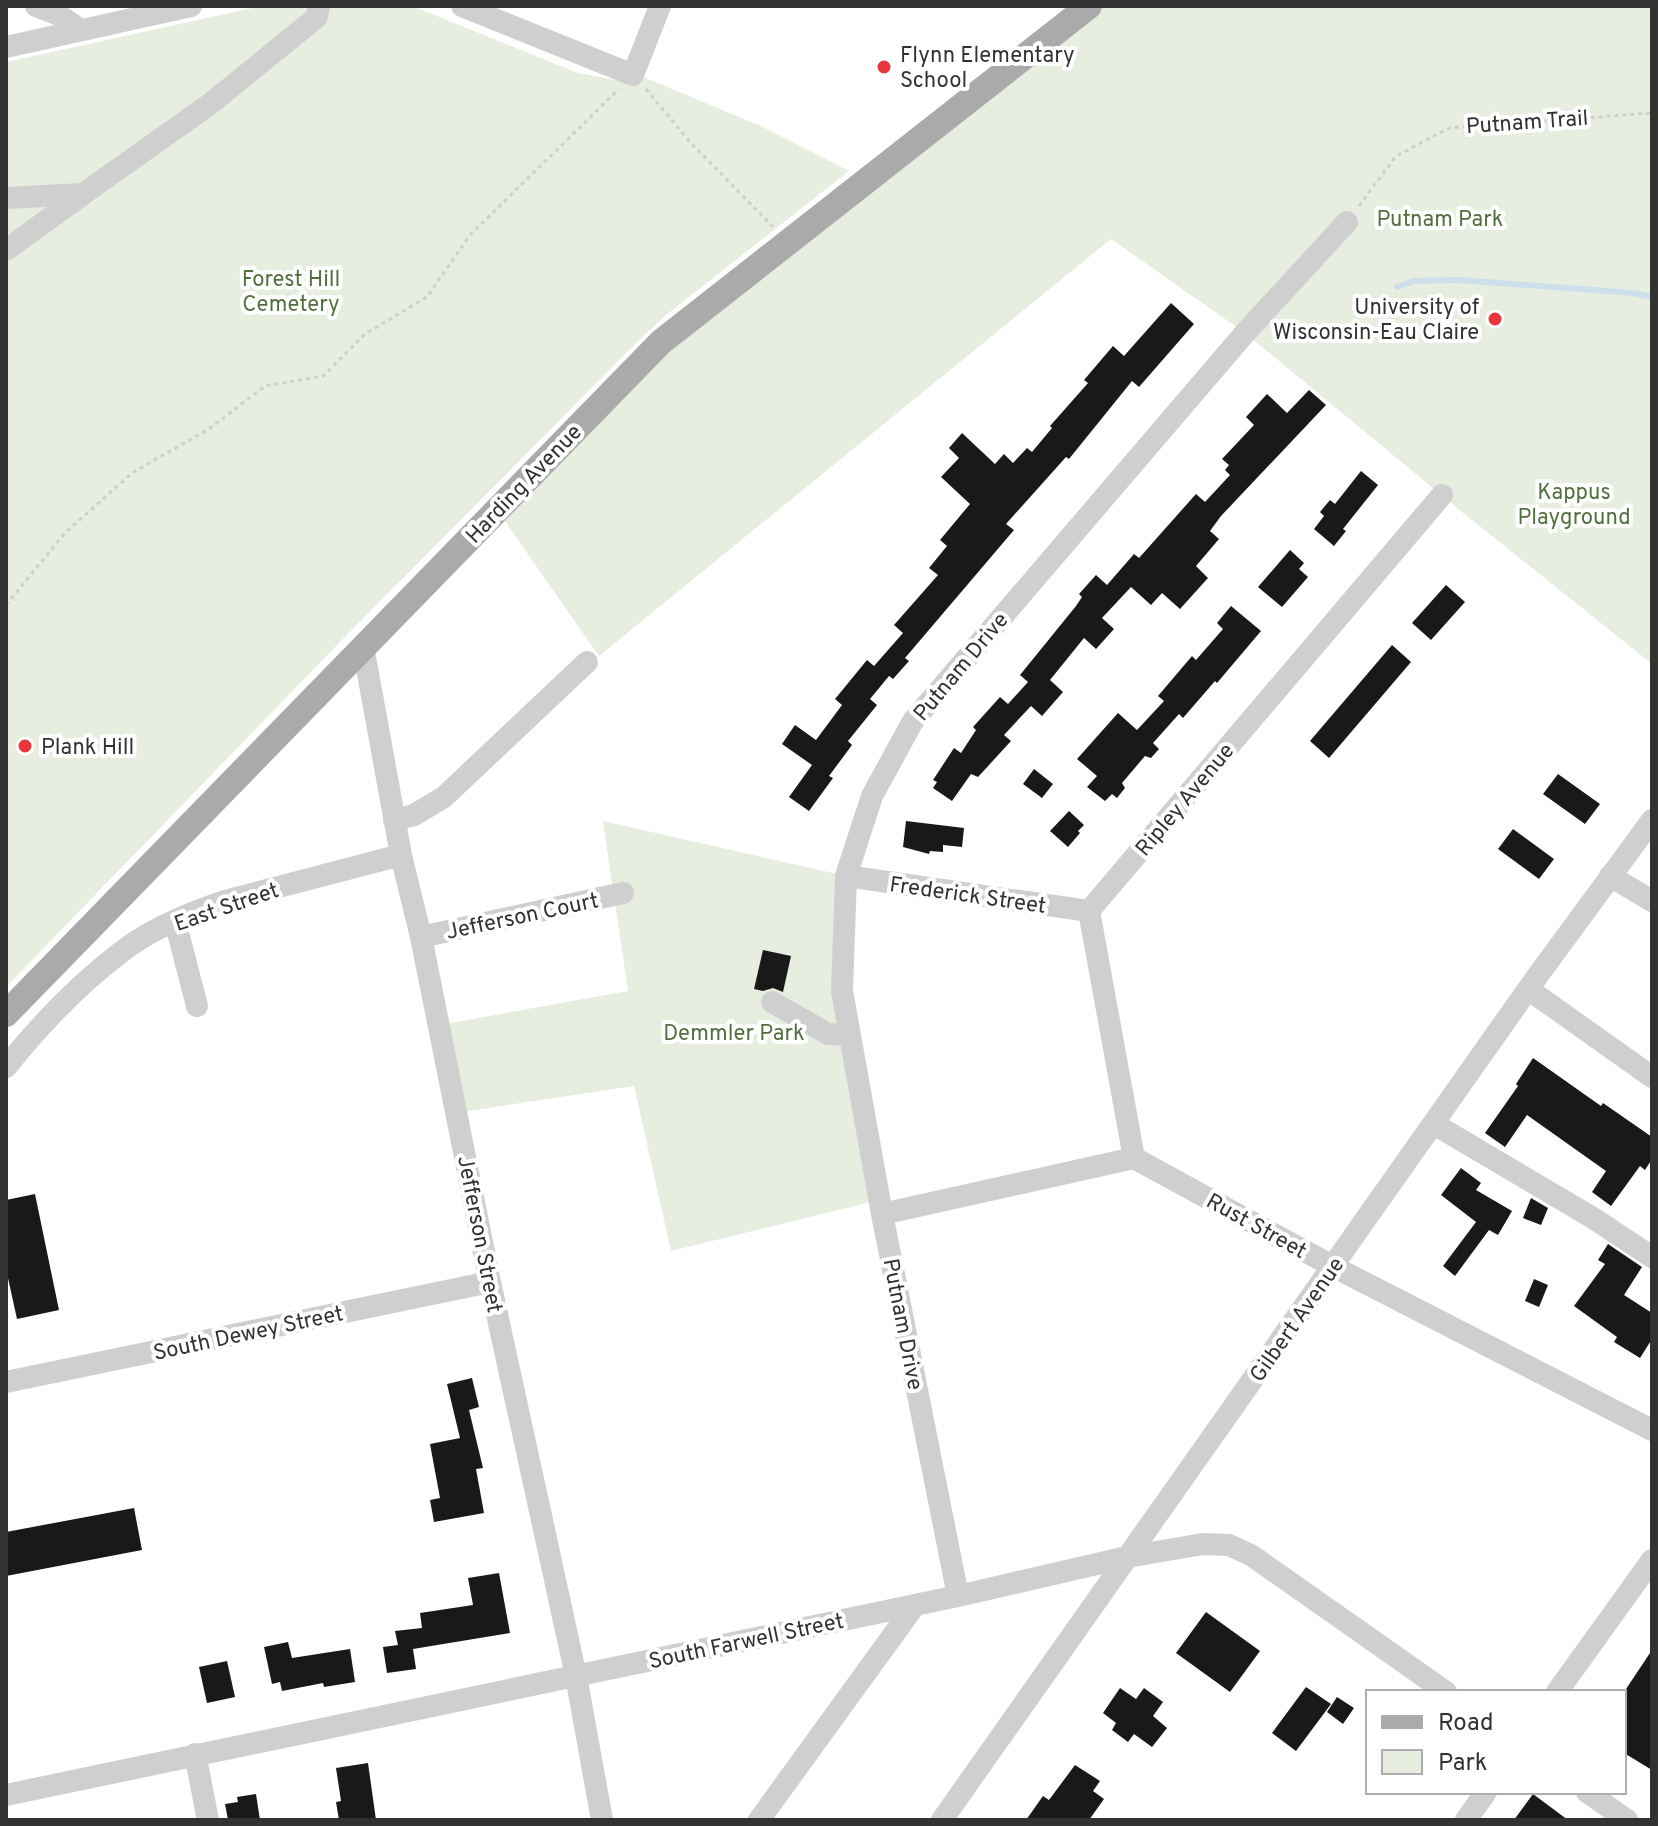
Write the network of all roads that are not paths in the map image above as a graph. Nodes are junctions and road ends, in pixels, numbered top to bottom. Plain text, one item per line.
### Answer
1 (36, 6) edge
2 (191, 6) edge
3 (319, 6) edge
4 (462, 6) edge
5 (660, 6) edge
6 (1089, 6) edge
7 (81, 30) junction
8 (6, 47) edge
9 (83, 194) junction
10 (6, 198) edge
11 (1347, 222) road end
12 (6, 250) edge
13 (1442, 495) dead end
14 (363, 646) junction
15 (587, 662) dead end
16 (394, 820) junction
17 (1652, 820) edge
18 (401, 855) junction
19 (846, 876) junction
20 (1610, 876) junction
21 (623, 893) dead end
22 (1652, 901) edge
23 (1089, 911) junction
24 (175, 921) junction
25 (421, 937) junction
26 (1528, 989) junction
27 (772, 1002) dead end
28 (197, 1006) dead end
29 (6, 1014) edge
30 (850, 1035) junction
31 (6, 1067) edge
32 (1652, 1077) edge
33 (1434, 1124) junction
34 (1134, 1158) junction
35 (882, 1214) junction
36 (1652, 1257) edge
37 (1334, 1267) junction
38 (490, 1282) junction
39 (6, 1382) edge
40 (1652, 1430) edge
41 (1127, 1557) junction
42 (1652, 1560) edge
43 (958, 1596) junction
44 (915, 1605) junction
45 (576, 1676) junction
46 (1443, 1690) edge
47 (1558, 1690) edge
48 (195, 1754) junction
49 (1485, 1794) edge
50 (1590, 1794) edge
51 (6, 1795) edge
52 (208, 1820) edge
53 (602, 1820) edge
54 (759, 1820) edge
55 (942, 1820) edge
56 (1466, 1820) edge
57 (1627, 1820) edge

1 - 7 street
2 - 7 street
3 - 9 street
4 - 5 street
6 - 14 main road, Harding Avenue
7 - 8 street
9 - 10 street
9 - 12 street
11 - 19 street, Putnam Drive
13 - 23 street, Ripley Avenue
14 - 16 street, Jefferson Street
14 - 29 main road, Harding Avenue
15 - 16 street
16 - 18 street, Jefferson Street
17 - 20 street, Gilbert Avenue
18 - 24 street, East Street
18 - 25 street, Jefferson Street
19 - 23 street, Frederick Street
19 - 30 street, Putnam Drive
20 - 22 street
20 - 26 street, Gilbert Avenue
21 - 25 street, Jefferson Court
23 - 34 street
24 - 28 street
24 - 31 street, East Street
25 - 38 street, Jefferson Street
26 - 32 street
26 - 33 street, Gilbert Avenue
27 - 30 street
30 - 35 street, Putnam Drive
33 - 36 street
33 - 37 street, Gilbert Avenue
34 - 35 street
34 - 37 street, Rust Street
35 - 43 street, Putnam Drive
37 - 40 street, Rust Street
37 - 41 street, Gilbert Avenue
38 - 39 street, South Dewey Street
38 - 45 street, Jefferson Street
41 - 43 street, South Farwell Street
41 - 46 street, South Farwell Street
41 - 55 street, Gilbert Avenue
42 - 47 street
43 - 44 street, South Farwell Street
44 - 45 street, South Farwell Street
44 - 54 street
45 - 48 street, South Farwell Street
45 - 53 street, Jefferson Street
48 - 51 street, South Farwell Street
48 - 52 street
49 - 56 street
50 - 57 street

